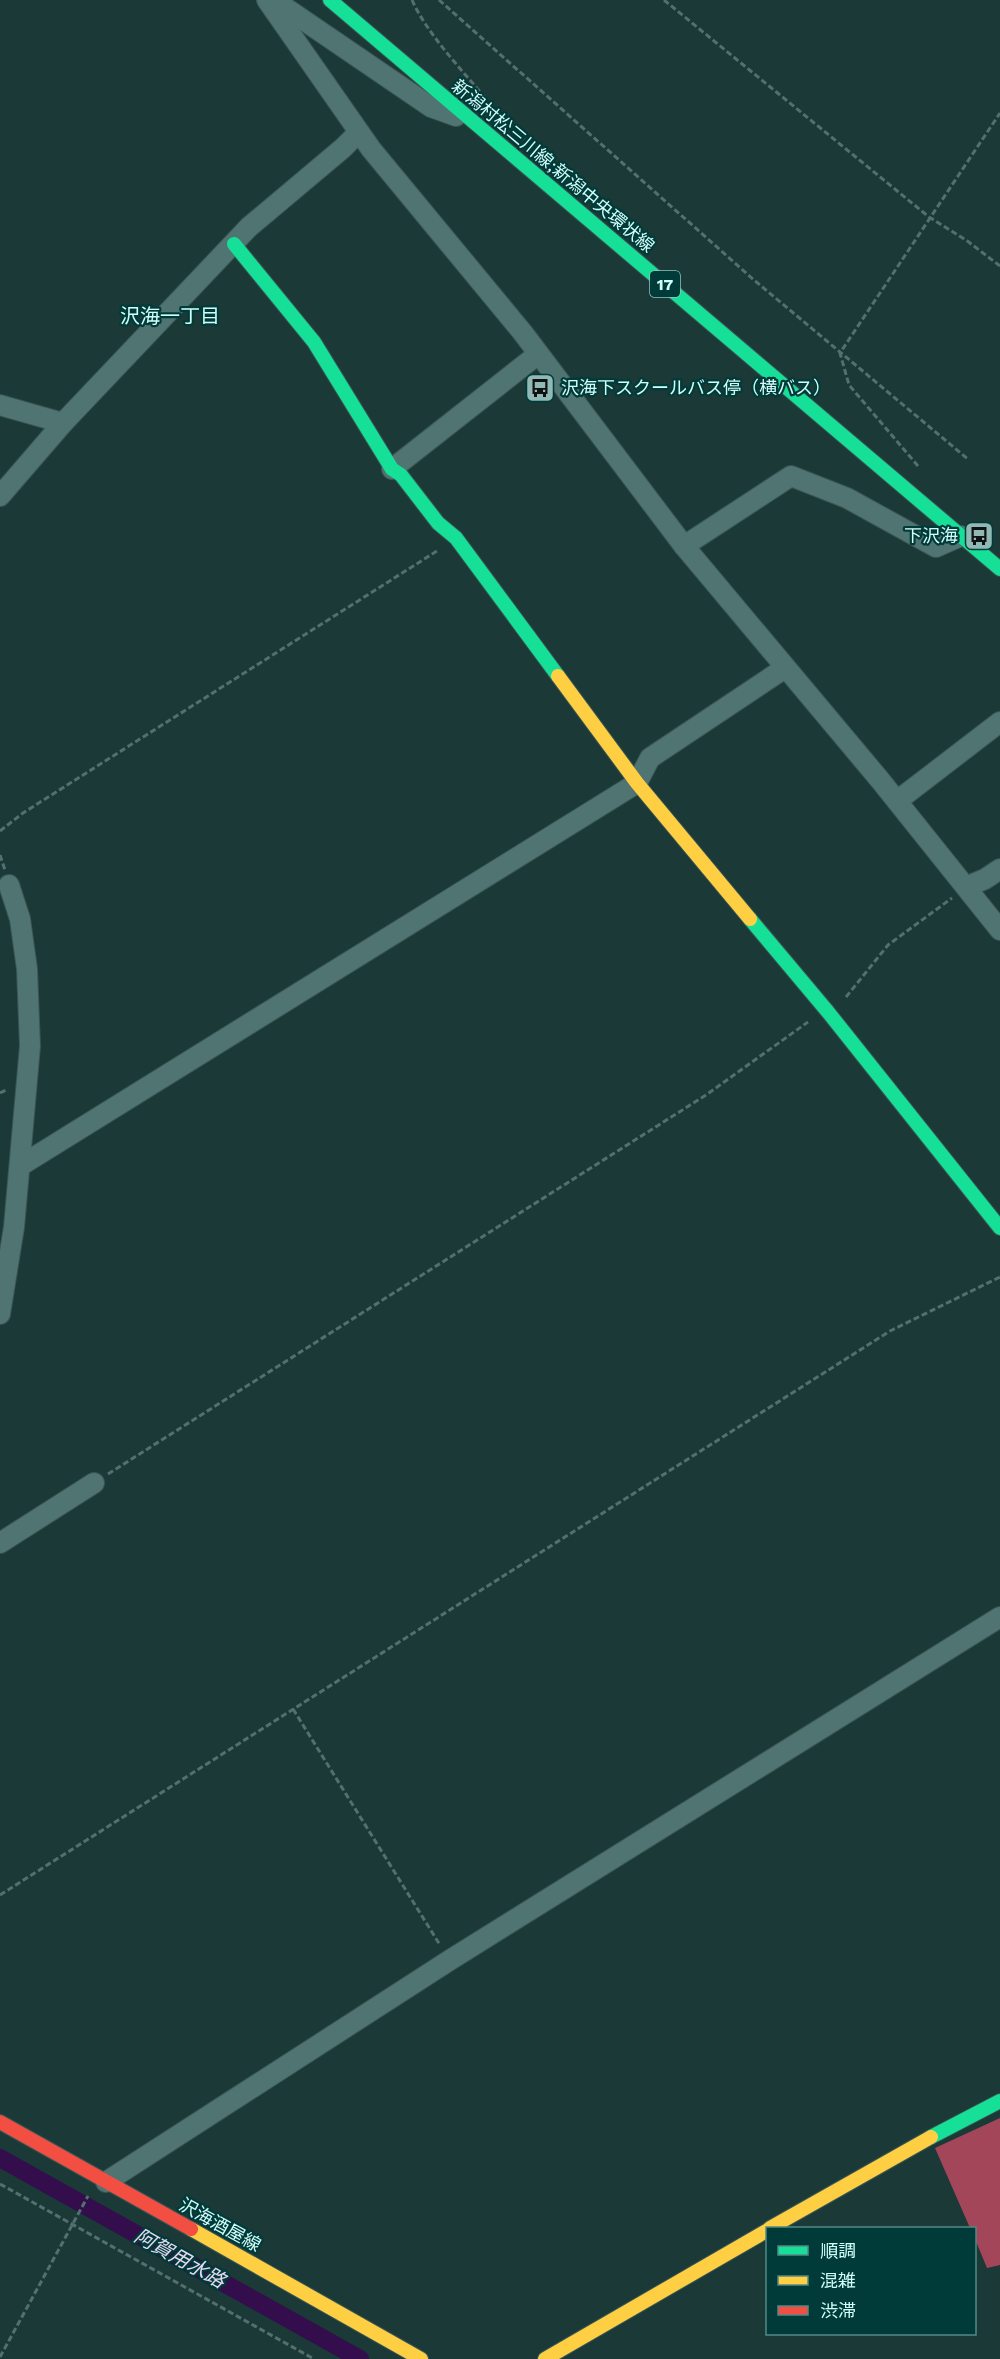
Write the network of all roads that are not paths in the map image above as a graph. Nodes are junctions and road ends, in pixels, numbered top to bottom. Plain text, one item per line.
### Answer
1 (267, 0) edge
2 (274, 0) edge
3 (330, 0) edge
4 (475, 122) junction
5 (358, 133) junction
6 (234, 244) junction
7 (537, 355) junction
8 (0, 405) edge
9 (63, 423) junction
10 (392, 469) junction
11 (0, 496) edge
12 (961, 536) junction
13 (684, 546) junction
14 (1000, 569) edge
15 (784, 668) junction
16 (1000, 722) edge
17 (637, 783) junction
18 (897, 801) junction
19 (1000, 869) edge
20 (9, 885) dead end
21 (966, 887) junction
22 (1000, 930) edge
23 (20, 1166) junction
24 (1000, 1228) edge
25 (0, 1314) edge
26 (94, 1483) road end
27 (0, 1543) edge
28 (1000, 1617) edge
29 (1000, 2101) edge
30 (0, 2122) edge
31 (99, 2187) junction
32 (773, 2227) edge
33 (766, 2231) edge
34 (422, 2359) edge
35 (545, 2359) edge

1 - 5 street
2 - 4 street
3 - 4 street, 新潟村松三川線;新潟中央環状線 / 17
4 - 12 street, 新潟村松三川線;新潟中央環状線 / 17
5 - 6 street
5 - 7 street
6 - 9 street
6 - 10 street
7 - 10 street
7 - 13 street
8 - 9 street
9 - 11 street
10 - 17 street
12 - 13 street
12 - 14 street, 新潟村松三川線;新潟中央環状線 / 17
13 - 15 street
15 - 17 street
15 - 18 street
16 - 18 street
17 - 23 street
17 - 24 street
18 - 21 street
19 - 21 street
20 - 23 street
21 - 22 street
23 - 25 street
26 - 27 street
28 - 31 street
29 - 32 street
30 - 31 street, 沢海酒屋線
31 - 34 street, 沢海酒屋線
33 - 35 street

